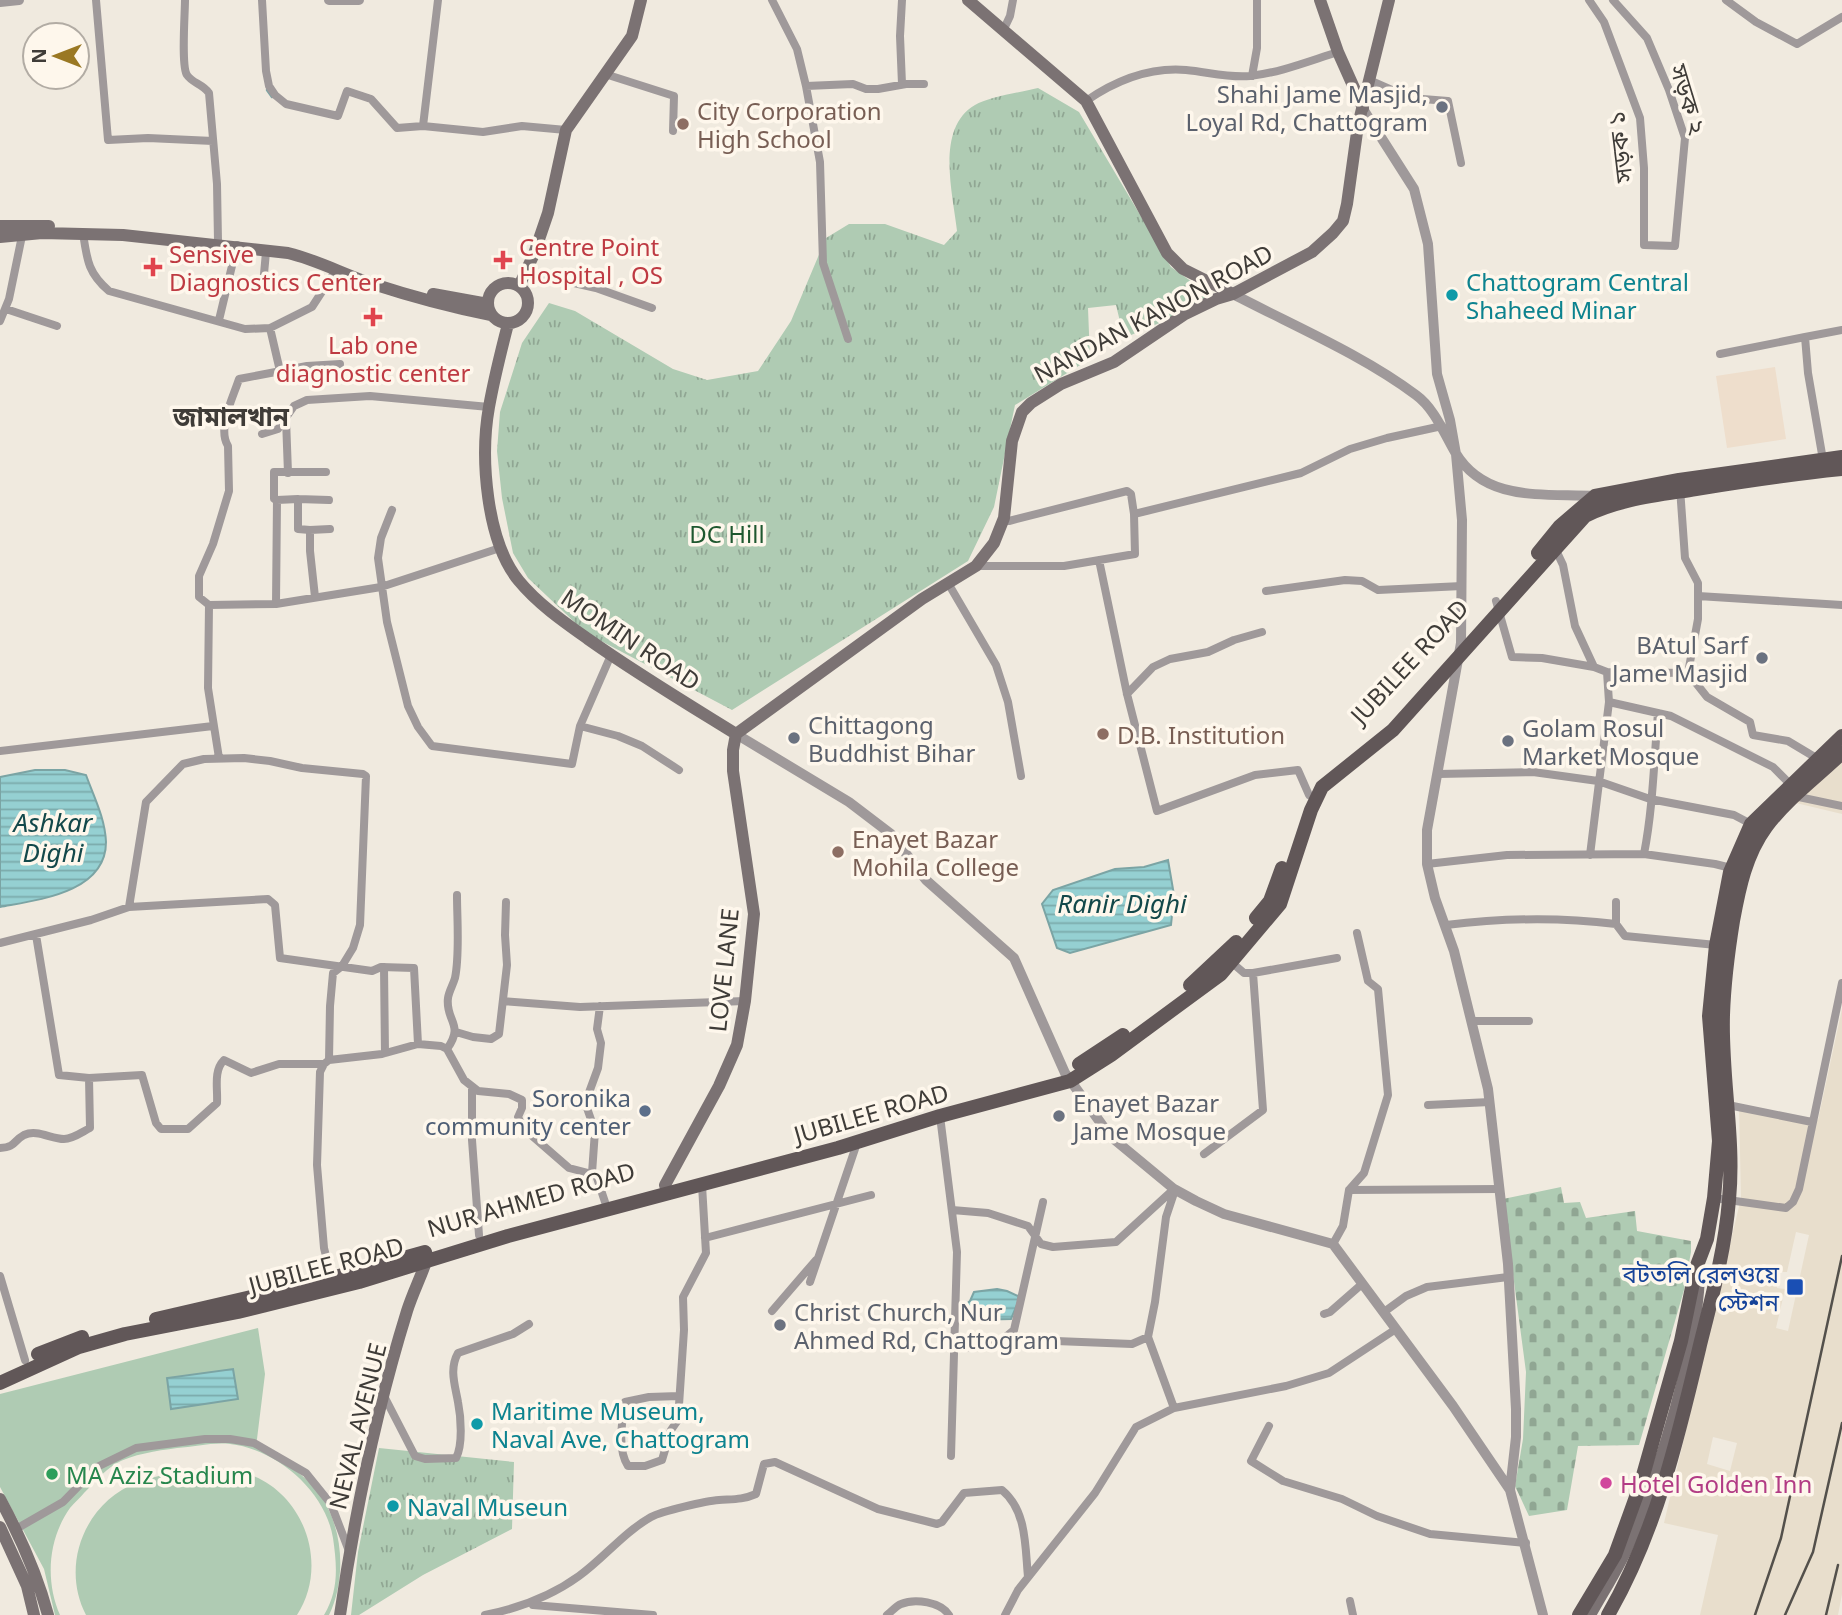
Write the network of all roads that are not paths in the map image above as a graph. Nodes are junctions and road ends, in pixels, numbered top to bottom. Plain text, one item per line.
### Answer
1 (19, 0) edge
2 (96, 0) edge
3 (185, 0) edge
4 (262, 0) edge
5 (329, 0) edge
6 (359, 0) edge
7 (438, 0) edge
8 (641, 0) edge
9 (772, 0) edge
10 (902, 0) edge
11 (968, 0) edge
12 (1013, 0) edge
13 (1257, 0) edge
14 (1320, 0) edge
15 (1389, 0) edge
16 (1589, 0) edge
17 (1613, 0) edge
18 (1726, 0) edge
19 (0, 2) edge
20 (1842, 17) edge
21 (1003, 31) junction
22 (1338, 52) junction
23 (606, 74) junction
24 (1252, 76) junction
25 (1369, 80) junction
26 (902, 84) junction
27 (924, 84) dead end
28 (806, 86) junction
29 (1086, 101) junction
30 (1363, 109) junction
31 (423, 126) junction
32 (566, 130) junction
33 (673, 131) dead end
34 (213, 141) junction
35 (1461, 163) dead end
36 (0, 226) edge
37 (23, 230) junction
38 (83, 233) junction
39 (0, 237) edge
40 (218, 241) junction
41 (237, 245) junction
42 (1656, 245) joint
43 (266, 251) junction
44 (336, 270) junction
45 (526, 272) junction
46 (263, 285) dead end
47 (519, 286) junction
48 (1233, 294) junction
49 (652, 308) dead end
50 (6, 309) junction
51 (490, 309) junction
52 (219, 320) junction
53 (0, 321) edge
54 (508, 324) junction
55 (57, 326) dead end
56 (270, 328) junction
57 (1842, 330) edge
58 (1805, 337) junction
59 (848, 339) dead end
60 (1720, 354) dead end
61 (340, 364) dead end
62 (280, 371) junction
63 (489, 407) junction
64 (286, 419) junction
65 (1442, 426) junction
66 (262, 434) dead end
67 (1456, 454) junction
68 (1842, 457) edge
69 (1823, 460) junction
70 (1842, 469) edge
71 (326, 472) dead end
72 (288, 473) junction
73 (1680, 486) junction
74 (1595, 496) junction
75 (298, 499) junction
76 (277, 500) junction
77 (329, 500) dead end
78 (392, 510) dead end
79 (1134, 514) junction
80 (1004, 518) junction
81 (330, 529) dead end
82 (310, 530) junction
83 (1552, 544) junction
84 (500, 548) junction
85 (1099, 560) junction
86 (976, 566) junction
87 (948, 583) junction
88 (1462, 586) junction
89 (381, 587) junction
90 (1266, 591) dead end
91 (1698, 596) junction
92 (315, 597) junction
93 (276, 604) junction
94 (1498, 605) junction
95 (1842, 605) edge
96 (209, 606) junction
97 (1262, 632) dead end
98 (1460, 650) junction
99 (611, 656) junction
100 (1594, 667) junction
101 (1607, 672) junction
102 (1688, 673) junction
103 (1127, 694) junction
104 (1609, 702) junction
105 (1658, 713) junction
106 (213, 726) junction
107 (580, 726) junction
108 (736, 734) junction
109 (1842, 736) edge
110 (0, 751) edge
111 (1842, 753) edge
112 (219, 758) junction
113 (1818, 760) junction
114 (679, 770) dead end
115 (1438, 774) junction
116 (1021, 776) dead end
117 (1598, 782) junction
118 (1793, 791) junction
119 (1309, 795) junction
120 (1650, 799) junction
121 (1842, 806) edge
122 (1751, 824) junction
123 (1644, 854) junction
124 (1590, 855) junction
125 (1427, 864) junction
126 (1731, 869) junction
127 (457, 895) dead end
128 (506, 902) dead end
129 (1616, 902) dead end
130 (129, 906) junction
131 (1616, 924) junction
132 (1446, 925) junction
133 (1357, 933) dead end
134 (36, 935) junction
135 (0, 943) edge
136 (1716, 945) junction
137 (1228, 958) junction
138 (1337, 958) dead end
139 (342, 966) junction
140 (384, 968) junction
141 (1253, 973) junction
142 (1842, 983) edge
143 (503, 1001) junction
144 (745, 1001) junction
145 (600, 1006) junction
146 (1472, 1021) junction
147 (1529, 1021) dead end
148 (456, 1032) junction
149 (418, 1044) junction
150 (447, 1049) junction
151 (385, 1053) junction
152 (326, 1062) junction
153 (1069, 1074) junction
154 (89, 1078) junction
155 (472, 1087) junction
156 (1489, 1102) junction
157 (1428, 1105) dead end
158 (1728, 1105) junction
159 (940, 1116) junction
160 (1812, 1122) junction
161 (857, 1143) junction
162 (0, 1148) edge
163 (1203, 1154) dead end
164 (592, 1173) junction
165 (702, 1185) junction
166 (667, 1189) junction
167 (1499, 1189) junction
168 (1175, 1190) junction
169 (1349, 1190) junction
170 (871, 1195) dead end
171 (1714, 1198) junction
172 (1730, 1199) junction
173 (605, 1202) junction
174 (1043, 1202) dead end
175 (836, 1203) junction
176 (952, 1210) junction
177 (479, 1235) junction
178 (1035, 1236) junction
179 (705, 1238) junction
180 (1334, 1244) junction
181 (428, 1256) junction
182 (818, 1257) junction
183 (1700, 1257) junction
184 (1720, 1265) junction
185 (0, 1276) edge
186 (335, 1276) junction
187 (1508, 1277) junction
188 (810, 1282) dead end
189 (1362, 1284) junction
190 (772, 1311) dead end
191 (1384, 1312) junction
192 (1324, 1314) dead end
193 (529, 1324) dead end
194 (1396, 1329) junction
195 (1148, 1337) junction
196 (1056, 1341) dead end
197 (954, 1347) junction
198 (1687, 1358) junction
199 (25, 1360) junction
200 (0, 1372) edge
201 (0, 1383) edge
202 (383, 1394) junction
203 (679, 1396) junction
204 (1174, 1408) junction
205 (1269, 1426) dead end
206 (951, 1456) dead end
207 (1510, 1490) junction
208 (0, 1499) edge
209 (0, 1527) edge
210 (16, 1529) junction
211 (1526, 1544) junction
212 (349, 1551) junction
213 (1028, 1577) junction
214 (1350, 1601) dead end
215 (527, 1604) junction
216 (34, 1615) edge
217 (48, 1615) edge
218 (340, 1615) edge
219 (485, 1615) edge
220 (653, 1615) edge
221 (887, 1615) edge
222 (949, 1615) edge
223 (1005, 1615) edge
224 (1353, 1615) edge
225 (1543, 1615) edge
226 (1579, 1615) edge
227 (1590, 1615) edge
228 (1608, 1615) edge

1 - 19 street
2 - 34 street
3 - 34 street
4 - 31 street
5 - 6 street
7 - 31 street
8 - 23 main road
9 - 28 street
10 - 26 street
11 - 21 main road
12 - 21 street
13 - 24 street
14 - 22 main road
15 - 25 main road, NANDAN KANON ROAD
16 - 42 street, সড়ক ১
17 - 42 street, সড়ক ২
18 - 20 street
21 - 29 main road
22 - 24 street
22 - 30 main road
23 - 32 main road
23 - 33 street
24 - 29 street
25 - 30 main road, NANDAN KANON ROAD
25 - 35 street
26 - 27 street
26 - 28 street
28 - 59 street
29 - 48 main road
30 - 48 main road, NANDAN KANON ROAD
30 - 67 street
31 - 32 street
32 - 45 main road
34 - 40 street
36 - 37 main road
37 - 38 main road
37 - 39 main road
37 - 40 main road
37 - 50 street
38 - 41 main road
38 - 52 street
40 - 41 main road
41 - 43 main road
41 - 51 main road
41 - 52 street
43 - 44 main road
43 - 46 street
44 - 51 main road
44 - 56 street
45 - 47 main road
45 - 49 street
47 - 51 main road
47 - 54 main road
48 - 65 street
48 - 80 main road, NANDAN KANON ROAD
50 - 53 street
50 - 55 street
51 - 54 main road
52 - 56 street
54 - 63 main road, MOMIN ROAD
56 - 62 street
57 - 58 street
58 - 60 street
58 - 69 street
61 - 62 street
62 - 96 street
63 - 64 street
63 - 84 main road, MOMIN ROAD
64 - 66 street
64 - 72 street
65 - 67 street
65 - 79 street
67 - 74 street
67 - 88 street
68 - 69 main road, JUBILEE ROAD
69 - 73 main road, JUBILEE ROAD
70 - 73 main road
71 - 72 street
72 - 76 street
73 - 74 main road, JUBILEE ROAD
73 - 83 main road
73 - 91 street
74 - 83 main road, JUBILEE ROAD
75 - 76 street
75 - 77 street
75 - 82 street
76 - 93 street
78 - 89 street
79 - 80 street
79 - 85 street
80 - 86 main road, NANDAN KANON ROAD
81 - 82 street
82 - 92 street
83 - 94 main road, JUBILEE ROAD
83 - 100 street
84 - 89 street
84 - 99 main road, MOMIN ROAD
85 - 86 street
85 - 103 street
86 - 87 main road, NANDAN KANON ROAD
87 - 108 main road, NANDAN KANON ROAD
87 - 116 street
88 - 90 street
88 - 98 street
89 - 92 street
89 - 107 street
91 - 95 street
91 - 102 street
92 - 93 street
93 - 96 street
94 - 98 main road, JUBILEE ROAD
94 - 100 street
96 - 106 street
97 - 103 street
98 - 115 street
98 - 119 main road, JUBILEE ROAD
98 - 137 main road
99 - 107 street
99 - 108 main road, MOMIN ROAD
100 - 101 street
101 - 102 street
101 - 104 street
102 - 113 street
103 - 119 street
104 - 105 street
104 - 117 street
105 - 118 street
105 - 120 street
106 - 110 street
106 - 112 street
107 - 114 street
108 - 144 main road, LOVE LANE
108 - 153 street
109 - 113 main road
111 - 118 main road
112 - 130 street
112 - 139 street
113 - 118 main road
115 - 117 street
115 - 125 street
117 - 120 street
117 - 124 street
118 - 121 street
118 - 122 main road
118 - 158 main road
119 - 137 main road, JUBILEE ROAD
120 - 122 street
120 - 123 street
122 - 126 main road
123 - 124 street
123 - 126 street
124 - 125 street
125 - 132 street
126 - 136 main road
127 - 148 street
128 - 143 street
129 - 131 street
130 - 134 street
130 - 139 street
131 - 132 street
131 - 136 street
132 - 146 street
133 - 169 street
134 - 135 street
134 - 154 street
136 - 171 main road
137 - 141 street
137 - 153 main road, JUBILEE ROAD
138 - 141 street
139 - 140 street
139 - 152 street
140 - 149 street
140 - 151 street
141 - 163 street
142 - 160 street
143 - 145 street
143 - 148 street
144 - 145 street
144 - 166 main road, LOVE LANE
145 - 164 street
146 - 147 street
146 - 156 street
148 - 150 street
149 - 150 street
149 - 151 street
150 - 155 street
151 - 152 street
152 - 154 street
152 - 186 street
153 - 159 main road, JUBILEE ROAD
153 - 166 main road, NUR AHMED ROAD
153 - 168 street
154 - 162 street
155 - 164 street
155 - 177 street
156 - 157 street
156 - 167 street
158 - 160 street
158 - 172 main road
159 - 161 main road, JUBILEE ROAD
159 - 176 street
160 - 172 street
161 - 165 main road, JUBILEE ROAD
161 - 175 street
164 - 173 street
165 - 166 main road, JUBILEE ROAD
165 - 179 street
166 - 173 main road, NUR AHMED ROAD
166 - 181 main road, JUBILEE ROAD
167 - 169 street
167 - 187 street
168 - 178 street
168 - 180 street
168 - 195 street
169 - 180 street
170 - 175 street
171 - 172 street
171 - 183 main road
172 - 184 main road
173 - 177 main road, NUR AHMED ROAD
174 - 178 street
175 - 179 street
175 - 182 street
176 - 178 street
176 - 197 street
177 - 181 main road, NUR AHMED ROAD
178 - 197 street
179 - 203 street
180 - 189 street
181 - 186 main road, NUR AHMED ROAD
181 - 201 main road, JUBILEE ROAD
181 - 202 main road, NEVAL AVENUE
182 - 188 street
182 - 190 street
183 - 198 main road
183 - 226 main road
184 - 198 main road
184 - 228 main road
185 - 199 street
186 - 199 main road, NUR AHMED ROAD
187 - 191 street
187 - 207 street
189 - 191 street
189 - 192 street
191 - 194 street
193 - 202 street
194 - 204 street
194 - 207 street
195 - 196 street
195 - 204 street
197 - 206 street
198 - 227 main road
199 - 200 main road, NUR AHMED ROAD
202 - 212 main road, NEVAL AVENUE
203 - 203 street
204 - 213 street
205 - 211 street
207 - 211 street
208 - 210 main road
209 - 216 main road
210 - 212 street
210 - 217 main road
211 - 225 street
212 - 218 main road, NEVAL AVENUE
213 - 215 street
213 - 223 street
214 - 224 street
215 - 219 street
215 - 220 street
221 - 222 street

